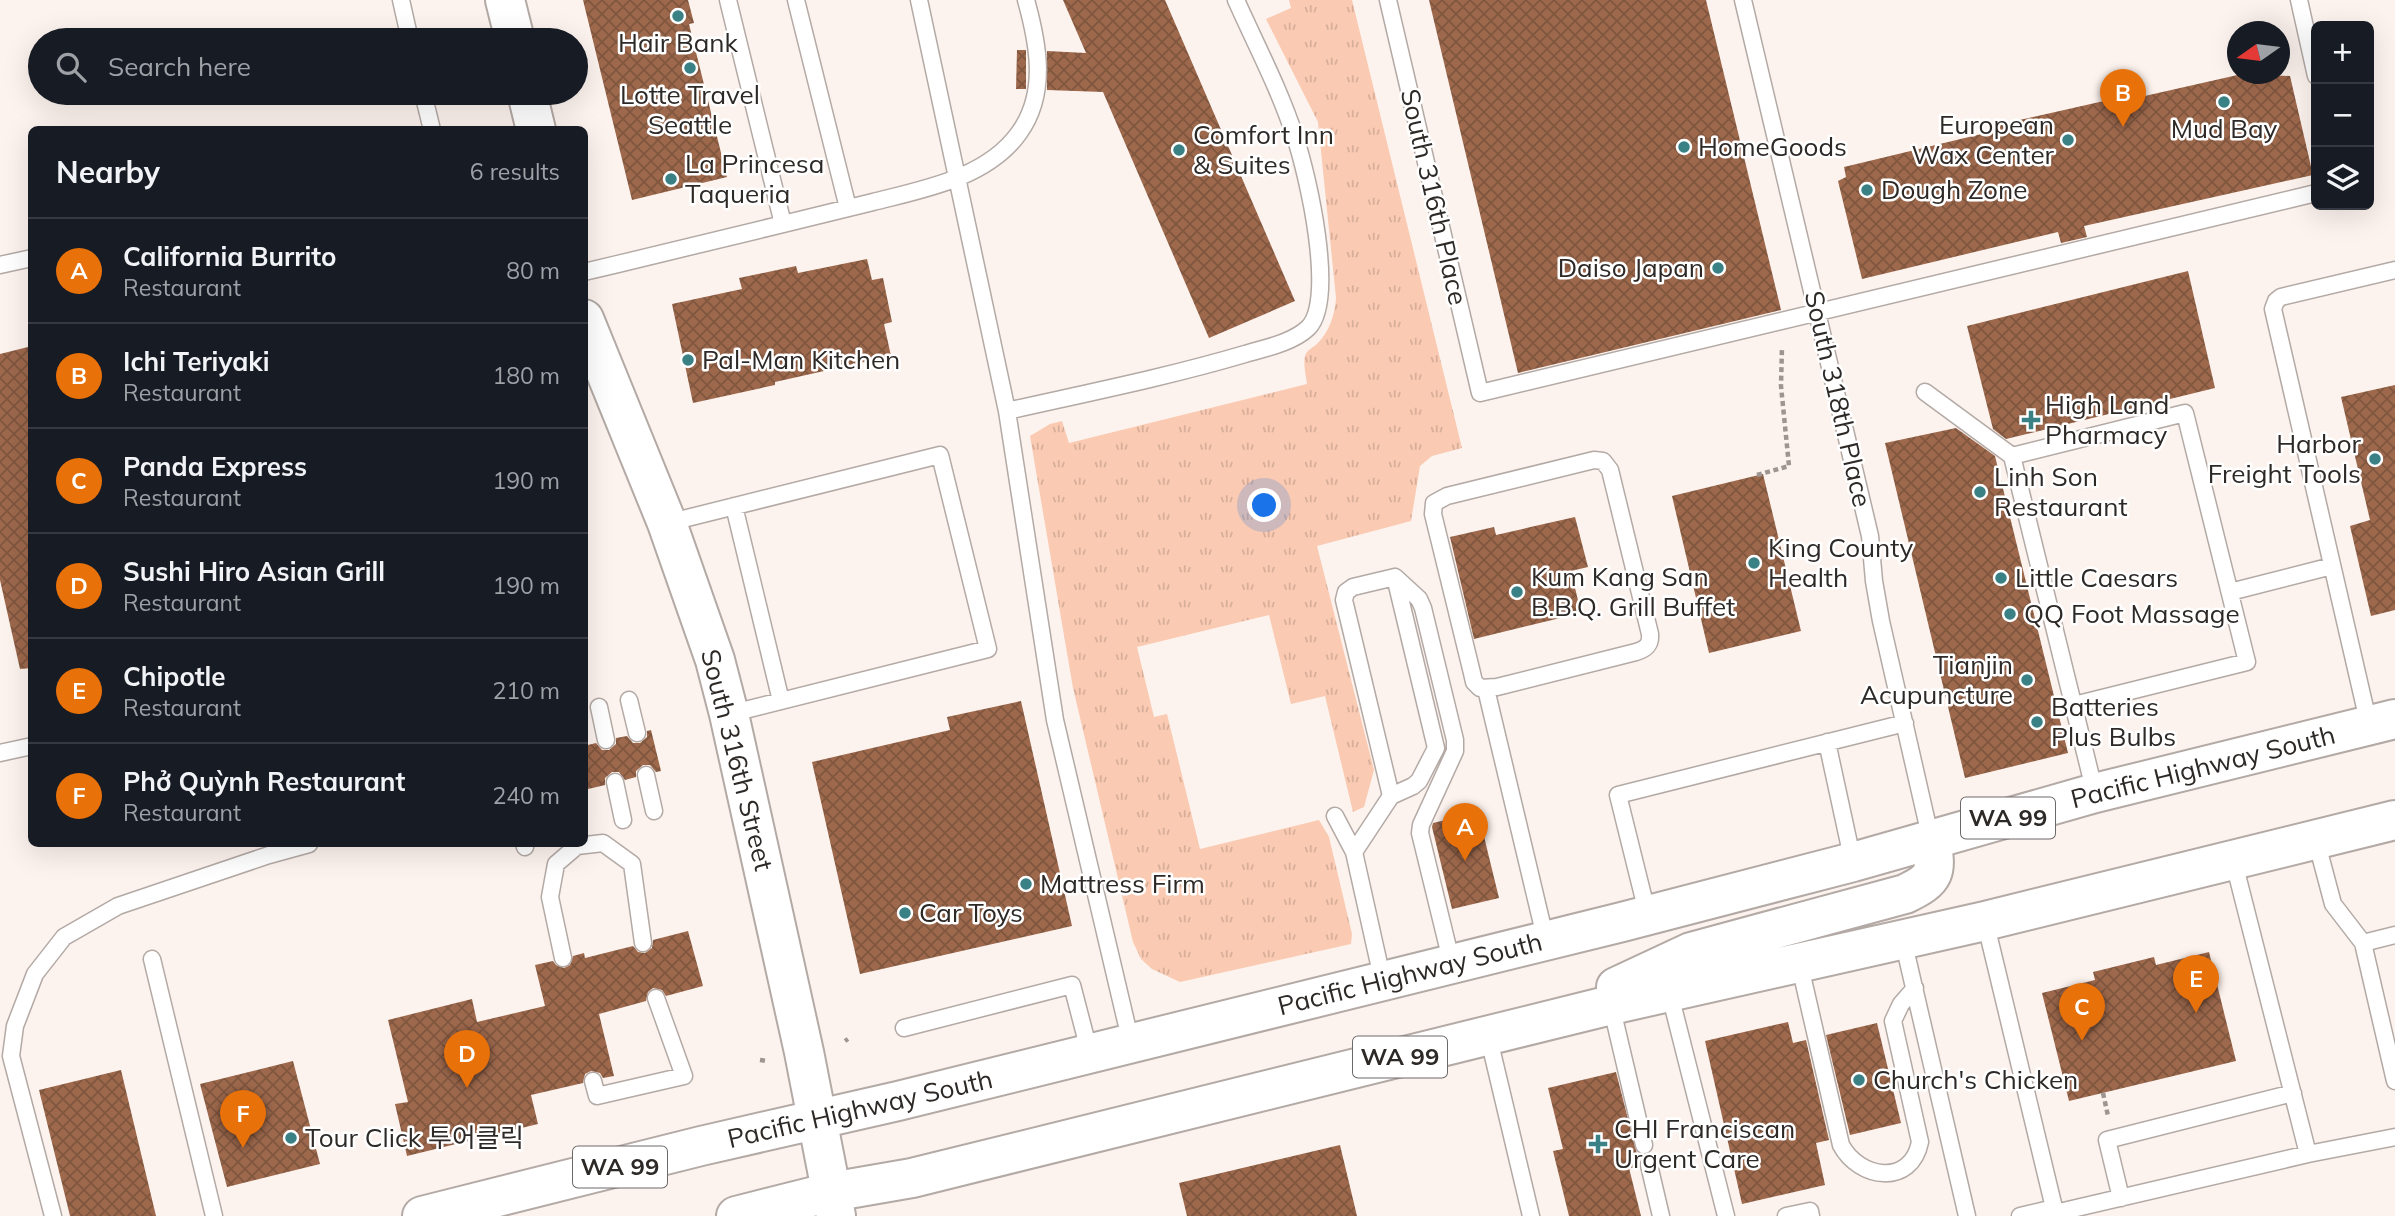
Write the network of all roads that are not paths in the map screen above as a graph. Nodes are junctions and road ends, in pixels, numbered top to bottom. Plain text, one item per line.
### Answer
1 (401, 0) edge
2 (505, 0) edge
3 (728, 0) edge
4 (796, 0) edge
5 (919, 0) edge
6 (1026, 0) edge
7 (1236, 0) edge
8 (1388, 0) edge
9 (1743, 0) edge
10 (2299, 0) edge
11 (407, 28) edge
12 (512, 28) edge
13 (2311, 54) edge
14 (426, 105) edge
15 (530, 105) edge
16 (431, 126) edge
17 (535, 126) edge
18 (958, 177) junction
19 (2311, 194) edge
20 (848, 208) junction
21 (783, 224) junction
22 (28, 259) edge
23 (0, 265) edge
24 (2395, 270) edge
25 (588, 271) edge
26 (1817, 312) junction
27 (588, 329) edge
28 (1925, 392) dead end
29 (1007, 411) junction
30 (2012, 456) junction
31 (734, 506) junction
32 (667, 523) junction
33 (2332, 566) junction
34 (1395, 577) junction
35 (2230, 592) junction
36 (1486, 689) junction
37 (629, 700) dead end
38 (781, 701) junction
39 (2074, 705) junction
40 (599, 707) dead end
41 (729, 714) junction
42 (2382, 722) edge
43 (1905, 723) junction
44 (637, 733) dead end
45 (606, 740) dead end
46 (1827, 742) junction
47 (28, 747) edge
48 (0, 754) edge
49 (646, 775) dead end
50 (615, 782) dead end
51 (2095, 793) junction
52 (1391, 796) junction
53 (654, 811) dead end
54 (1335, 816) dead end
55 (623, 820) dead end
56 (2395, 820) edge
57 (1931, 840) junction
58 (2315, 840) junction
59 (588, 845) edge
60 (299, 847) edge
61 (576, 847) edge
62 (1354, 852) junction
63 (2233, 859) junction
64 (1853, 862) junction
65 (1648, 916) junction
66 (1985, 921) junction
67 (2395, 935) edge
68 (1546, 940) junction
69 (1903, 940) junction
70 (643, 943) dead end
71 (2363, 943) junction
72 (563, 958) dead end
73 (152, 959) dead end
74 (1799, 962) junction
75 (1452, 964) junction
76 (1383, 982) junction
77 (1915, 988) junction
78 (1669, 991) junction
79 (656, 999) dead end
80 (1611, 1005) junction
81 (1541, 1022) junction
82 (904, 1028) dead end
83 (1488, 1035) junction
84 (1131, 1042) junction
85 (1090, 1054) junction
86 (593, 1081) dead end
87 (2395, 1081) edge
88 (2293, 1093) junction
89 (817, 1119) junction
90 (2395, 1137) edge
91 (1644, 1145) dead end
92 (2308, 1153) junction
93 (1649, 1165) dead end
94 (2121, 1198) junction
95 (834, 1204) edge
96 (2055, 1212) edge
97 (53, 1216) edge
98 (214, 1216) edge
99 (422, 1216) edge
100 (736, 1216) edge
101 (1531, 1216) edge
102 (1661, 1216) edge
103 (1726, 1216) edge
104 (1786, 1216) edge
105 (1811, 1216) edge
106 (1967, 1216) edge
107 (2020, 1216) edge

1 - 11 lane
2 - 12 main road
3 - 21 lane
4 - 20 lane
5 - 18 lane
6 - 18 lane
7 - 29 lane
8 - 26 lane, South 316th Place
9 - 26 lane, South 318th Place
10 - 13 lane
14 - 16 lane
15 - 17 main road
18 - 20 lane
18 - 29 lane
19 - 26 lane
20 - 21 lane
21 - 25 lane
22 - 23 lane
24 - 33 lane
26 - 43 lane, South 318th Place
27 - 32 main road, South 316th Street
28 - 30 lane
29 - 84 lane
30 - 35 lane
30 - 39 lane
31 - 32 lane
31 - 38 lane
31 - 38 lane
32 - 41 main road, South 316th Street
33 - 35 lane
33 - 42 lane
34 - 52 lane
34 - 52 lane
34 - 75 lane
35 - 39 lane
36 - 36 lane
36 - 68 lane
37 - 44 lane
38 - 41 lane
39 - 51 lane
40 - 45 lane
41 - 89 main road, South 316th Street
42 - 51 main road, Pacific Highway South / WA 99
43 - 46 lane
43 - 57 lane, South 318th Place
46 - 64 lane
46 - 65 lane
47 - 48 lane
49 - 53 lane
50 - 55 lane
51 - 57 main road, Pacific Highway South / WA 99
52 - 62 lane
54 - 62 lane
56 - 58 main road, WA 99
57 - 64 main road, Pacific Highway South / WA 99
57 - 81 main road
58 - 63 main road, WA 99
58 - 71 lane
59 - 70 lane
60 - 97 lane
61 - 72 lane
62 - 76 lane
63 - 66 main road, WA 99
63 - 88 lane
64 - 65 main road, Pacific Highway South / WA 99
65 - 68 main road, Pacific Highway South / WA 99
66 - 69 main road, WA 99
66 - 96 lane
67 - 71 lane
68 - 75 main road, Pacific Highway South / WA 99
69 - 74 main road, WA 99
69 - 77 lane
71 - 87 lane
73 - 98 lane
74 - 77 lane
74 - 78 main road, WA 99
75 - 76 main road, Pacific Highway South / WA 99
76 - 84 main road, Pacific Highway South / WA 99
77 - 106 lane
78 - 80 main road, WA 99
78 - 103 lane
79 - 86 lane
80 - 81 main road, WA 99
80 - 91 lane
81 - 83 main road, WA 99
82 - 85 lane
83 - 95 main road, WA 99
83 - 101 lane
84 - 85 main road, Pacific Highway South / WA 99
85 - 89 main road, Pacific Highway South / WA 99
88 - 92 lane
88 - 94 lane
89 - 95 main road, South 316th Street
89 - 99 main road, Pacific Highway South / WA 99
90 - 92 lane
92 - 94 lane
93 - 102 lane
94 - 96 lane
95 - 100 main road, WA 99
96 - 107 lane
104 - 105 lane

